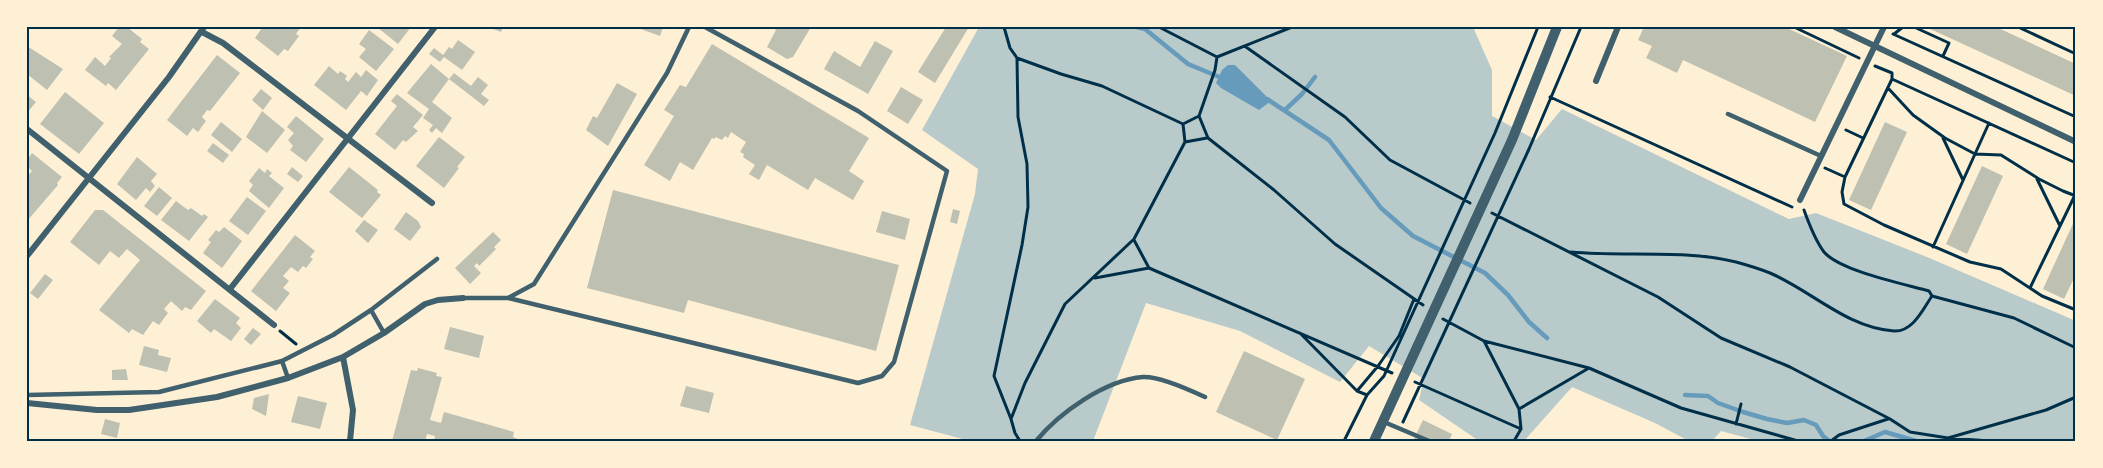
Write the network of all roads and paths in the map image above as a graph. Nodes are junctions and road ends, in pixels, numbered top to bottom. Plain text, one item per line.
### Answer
1 (435, 27) edge
2 (689, 27) edge
3 (705, 27) edge
4 (1004, 27) edge
5 (1159, 27) edge
6 (1292, 27) edge
7 (1538, 27) edge
8 (1557, 27) edge
9 (1581, 27) edge
10 (1618, 27) edge
11 (1794, 27) edge
12 (1835, 27) edge
13 (1884, 27) edge
14 (1903, 27) edge
15 (1914, 27) edge
16 (2018, 27) edge
17 (203, 29) edge
18 (1246, 47) junction
19 (1874, 47) junction
20 (2076, 54) edge
21 (1943, 56) junction
22 (1217, 57) junction
23 (1017, 58) junction
24 (1867, 62) junction
25 (1892, 79) junction
26 (1596, 81) dead end
27 (1888, 88) junction
28 (1550, 97) junction
29 (1728, 114) dead end
30 (1198, 116) junction
31 (2076, 117) edge
32 (1989, 123) junction
33 (1182, 124) junction
34 (1836, 126) junction
35 (27, 129) edge
36 (1943, 136) junction
37 (347, 138) junction
38 (1208, 138) junction
39 (1863, 138) junction
40 (1185, 142) junction
41 (2076, 142) edge
42 (1975, 154) junction
43 (1821, 156) junction
44 (2076, 163) edge
45 (1817, 164) junction
46 (89, 177) junction
47 (1845, 177) junction
48 (2037, 177) junction
49 (1963, 180) junction
50 (2076, 194) edge
51 (1800, 200) junction
52 (432, 203) dead end
53 (1474, 205) dead end
54 (1485, 210) dead end
55 (2060, 226) junction
56 (1134, 239) junction
57 (1933, 247) junction
58 (1567, 252) junction
59 (27, 256) edge
60 (437, 259) dead end
61 (1149, 268) junction
62 (1095, 278) junction
63 (2030, 288) junction
64 (230, 289) junction
65 (1932, 296) junction
66 (463, 298) joint
67 (508, 298) junction
68 (1414, 299) junction
69 (1424, 305) dead end
70 (371, 310) junction
71 (2076, 310) edge
72 (1442, 319) dead end
73 (274, 326) joint
74 (1299, 332) junction
75 (384, 333) junction
76 (1484, 341) junction
77 (2076, 348) edge
78 (303, 351) junction
79 (343, 357) junction
80 (282, 361) junction
81 (1378, 366) junction
82 (1588, 368) junction
83 (288, 378) junction
84 (1404, 380) junction
85 (1357, 391) junction
86 (27, 395) edge
87 (1367, 395) junction
88 (1205, 396) dead end
89 (2076, 397) edge
90 (27, 403) edge
91 (1741, 406) dead end
92 (1519, 409) junction
93 (1011, 419) junction
94 (1890, 419) junction
95 (1382, 422) junction
96 (1736, 424) junction
97 (1399, 429) junction
98 (1521, 429) junction
99 (1832, 440) edge
100 (1947, 440) edge
101 (350, 441) edge
102 (1020, 441) edge
103 (1036, 441) edge
104 (1344, 441) edge
105 (1374, 441) edge
106 (1429, 441) edge
107 (1514, 441) edge
108 (1798, 441) edge
109 (1990, 441) edge

1 - 37 street
2 - 67 lane
3 - 67 lane
4 - 23 path
5 - 22 path
6 - 18 path
7 - 87 path
8 - 84 street
9 - 28 path
10 - 26 street
11 - 24 path
12 - 19 street
13 - 19 street
14 - 21 path
15 - 21 path
16 - 20 path
17 - 37 street
17 - 46 street
18 - 22 path
18 - 53 path
19 - 24 street
19 - 41 street
21 - 31 path
22 - 30 path
23 - 33 path
23 - 93 path
24 - 25 path
24 - 34 street
25 - 27 path
25 - 32 path
27 - 36 path
27 - 39 path
28 - 51 path
28 - 97 path
29 - 43 lane
30 - 33 path
30 - 38 path
32 - 42 path
32 - 44 path
33 - 40 path
34 - 39 path
34 - 43 street
35 - 46 street
36 - 42 path
36 - 49 path
37 - 52 street
37 - 64 street
38 - 40 path
38 - 68 path
39 - 47 path
40 - 56 path
42 - 48 path
42 - 49 path
43 - 45 street
45 - 47 path
45 - 51 street
46 - 59 street
46 - 64 street
47 - 57 path
48 - 50 path
48 - 55 path
49 - 57 path
50 - 55 path
51 - 65 path
54 - 58 path
55 - 63 path
56 - 61 path
56 - 62 path
57 - 63 path
58 - 65 path
58 - 94 path
60 - 70 lane
61 - 62 path
61 - 74 path
62 - 93 path
63 - 71 path
64 - 73 street
65 - 77 path
66 - 67 lane
66 - 75 street
68 - 69 path
68 - 81 path
70 - 75 lane
70 - 78 lane
72 - 76 path
73 - 78 path
74 - 81 path
74 - 85 path
75 - 79 street
76 - 82 path
76 - 92 path
78 - 80 lane
79 - 83 street
79 - 101 street
80 - 83 lane
80 - 86 lane
81 - 84 path
81 - 85 path
82 - 92 path
82 - 96 path
83 - 90 street
84 - 95 street
84 - 98 path
85 - 87 path
87 - 104 path
88 - 103 lane
89 - 100 path
91 - 96 path
92 - 98 path
93 - 102 path
94 - 99 path
94 - 100 path
95 - 97 lane
95 - 105 street
96 - 108 path
97 - 106 lane
98 - 107 path
100 - 109 path

